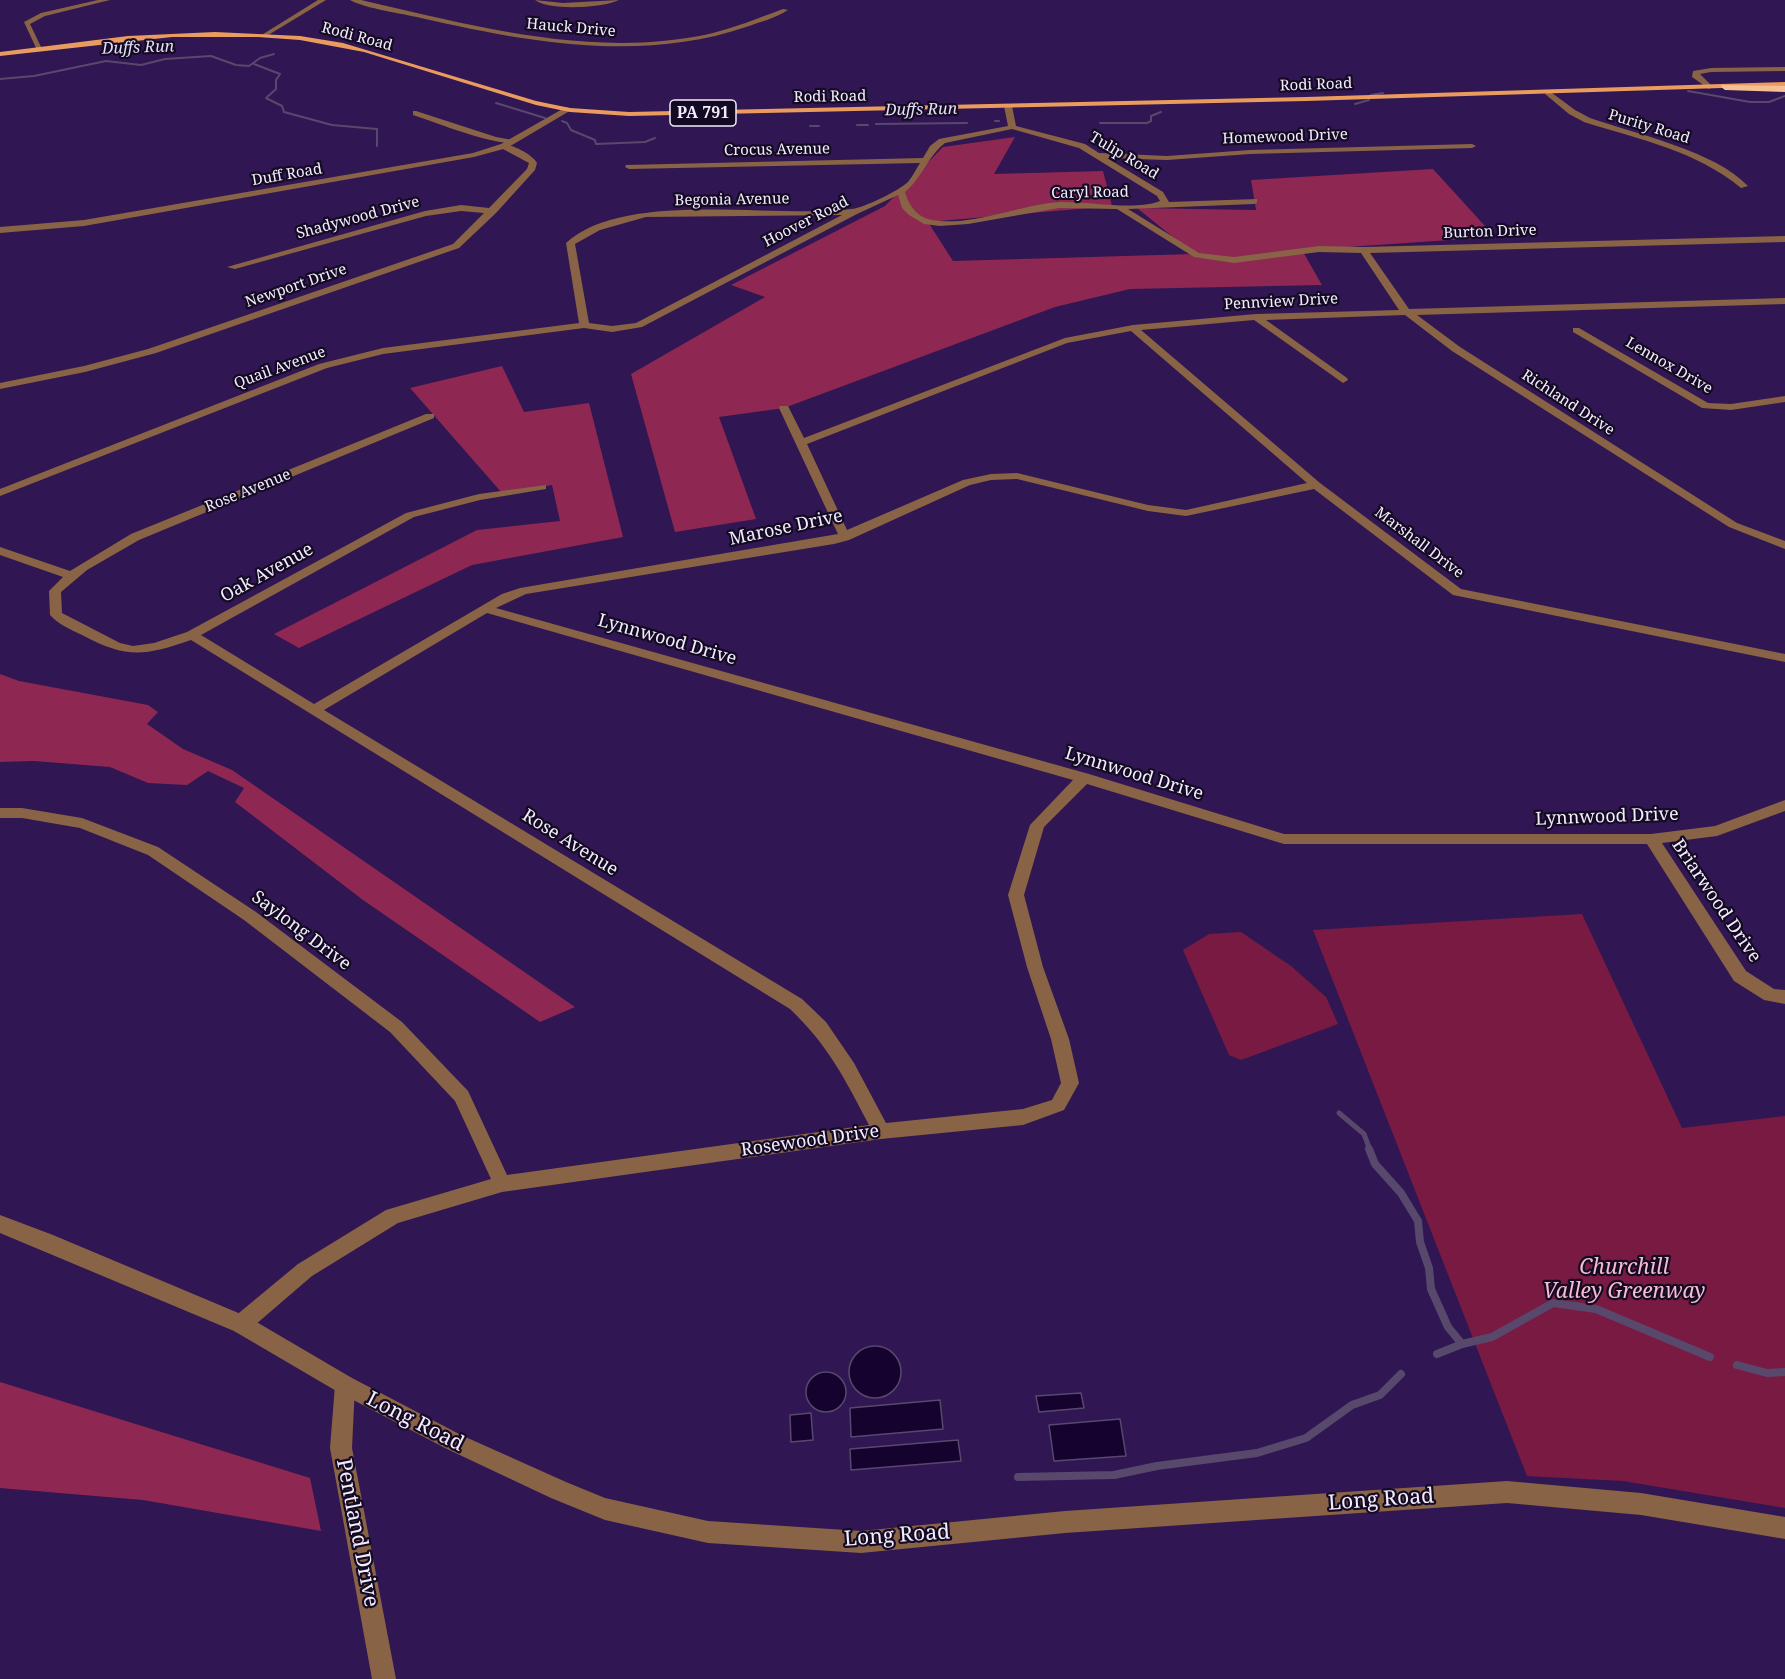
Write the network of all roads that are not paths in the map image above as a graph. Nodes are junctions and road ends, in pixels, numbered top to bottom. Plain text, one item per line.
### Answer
1 (107, 0) edge
2 (323, 0) edge
3 (353, 0) edge
4 (538, 0) edge
5 (616, 0) edge
6 (785, 10) dead end
7 (263, 36) junction
8 (39, 49) junction
9 (0, 54) edge
10 (1785, 69) edge
11 (1785, 85) edge
12 (1708, 87) junction
13 (1725, 87) joint
14 (1548, 92) junction
15 (1008, 106) junction
16 (569, 110) junction
17 (416, 113) dead end
18 (1012, 127) junction
19 (509, 144) junction
20 (1472, 146) dead end
21 (1100, 155) junction
22 (925, 160) junction
23 (629, 167) dead end
24 (1744, 186) dead end
25 (901, 191) junction
26 (1254, 201) dead end
27 (1162, 204) junction
28 (1119, 207) junction
29 (493, 211) junction
30 (854, 212) junction
31 (0, 230) edge
32 (1785, 239) edge
33 (1364, 250) junction
34 (232, 267) dead end
35 (1785, 301) edge
36 (1405, 312) junction
37 (1256, 317) junction
38 (584, 325) junction
39 (1133, 328) junction
40 (1576, 330) dead end
41 (1343, 380) dead end
42 (0, 386) edge
43 (1785, 399) edge
44 (1772, 402) junction
45 (784, 408) dead end
46 (1785, 411) edge
47 (430, 416) dead end
48 (800, 443) junction
49 (1316, 485) junction
50 (542, 487) dead end
51 (0, 493) edge
52 (845, 537) junction
53 (1785, 545) edge
54 (0, 551) edge
55 (70, 575) junction
56 (486, 609) junction
57 (192, 635) junction
58 (1785, 658) edge
59 (315, 709) junction
60 (1084, 778) junction
61 (1785, 805) edge
62 (0, 813) edge
63 (1651, 839) junction
64 (1785, 998) edge
65 (881, 1131) junction
66 (502, 1184) junction
67 (0, 1224) edge
68 (241, 1324) junction
69 (345, 1385) junction
70 (1785, 1528) edge
71 (384, 1679) edge

1 - 8 street
2 - 7 street
3 - 6 street, Hauck Drive
4 - 5 street
7 - 8 main road, Rodi Road / PA 791
7 - 16 main road, Rodi Road / PA 791
8 - 9 main road, Rodi Road / PA 791
10 - 12 street
11 - 12 main road, Rodi Road / PA 791
11 - 13 highway
12 - 13 main road, Rodi Road / PA 791
12 - 14 main road, Rodi Road / PA 791
14 - 15 main road, Rodi Road / PA 791
14 - 24 street, Purity Road
15 - 16 main road, Rodi Road / PA 791
15 - 18 street
16 - 19 street, Duff Road
17 - 19 street, Newport Drive
18 - 21 street, Tulip Road
18 - 22 street, Hoover Road
19 - 29 street, Newport Drive
19 - 31 street, Duff Road
20 - 21 street, Homewood Drive
21 - 27 street, Tulip Road
22 - 23 street, Crocus Avenue
22 - 25 street, Hoover Road
25 - 28 street, Caryl Road
25 - 30 street, Hoover Road
26 - 27 street, Caryl Road
27 - 28 street, Caryl Road
28 - 33 street, Burton Drive
29 - 34 street, Shadywood Drive
29 - 42 street, Newport Drive
30 - 38 street, Hoover Road
30 - 38 street, Begonia Avenue
32 - 33 street, Burton Drive
33 - 36 street, Richland Drive
35 - 36 street, Pennview Drive
36 - 37 street, Pennview Drive
36 - 53 street, Richland Drive
37 - 39 street, Pennview Drive
37 - 41 street
38 - 51 street, Quail Avenue
39 - 48 street, Pennview Drive
39 - 49 street, Marshall Drive
40 - 44 street, Lennox Drive
43 - 44 street
44 - 46 street
45 - 48 street
47 - 55 street, Rose Avenue
48 - 52 street
49 - 52 street, Marose Drive
49 - 58 street, Marshall Drive
50 - 57 street, Oak Avenue
52 - 56 street, Marose Drive
54 - 55 street
55 - 57 street, Oak Avenue
56 - 59 street, Marose Drive
56 - 60 street, Lynnwood Drive
57 - 59 street, Rose Avenue
59 - 65 street, Rose Avenue
60 - 63 street, Lynnwood Drive
60 - 65 street, Rosewood Drive
61 - 63 street, Lynnwood Drive
62 - 66 street, Saylong Drive
63 - 64 street, Briarwood Drive
65 - 66 street, Rosewood Drive
66 - 68 street, Rosewood Drive
67 - 68 street, Long Road
68 - 69 street, Long Road
69 - 70 street, Long Road
69 - 71 street, Pentland Drive

